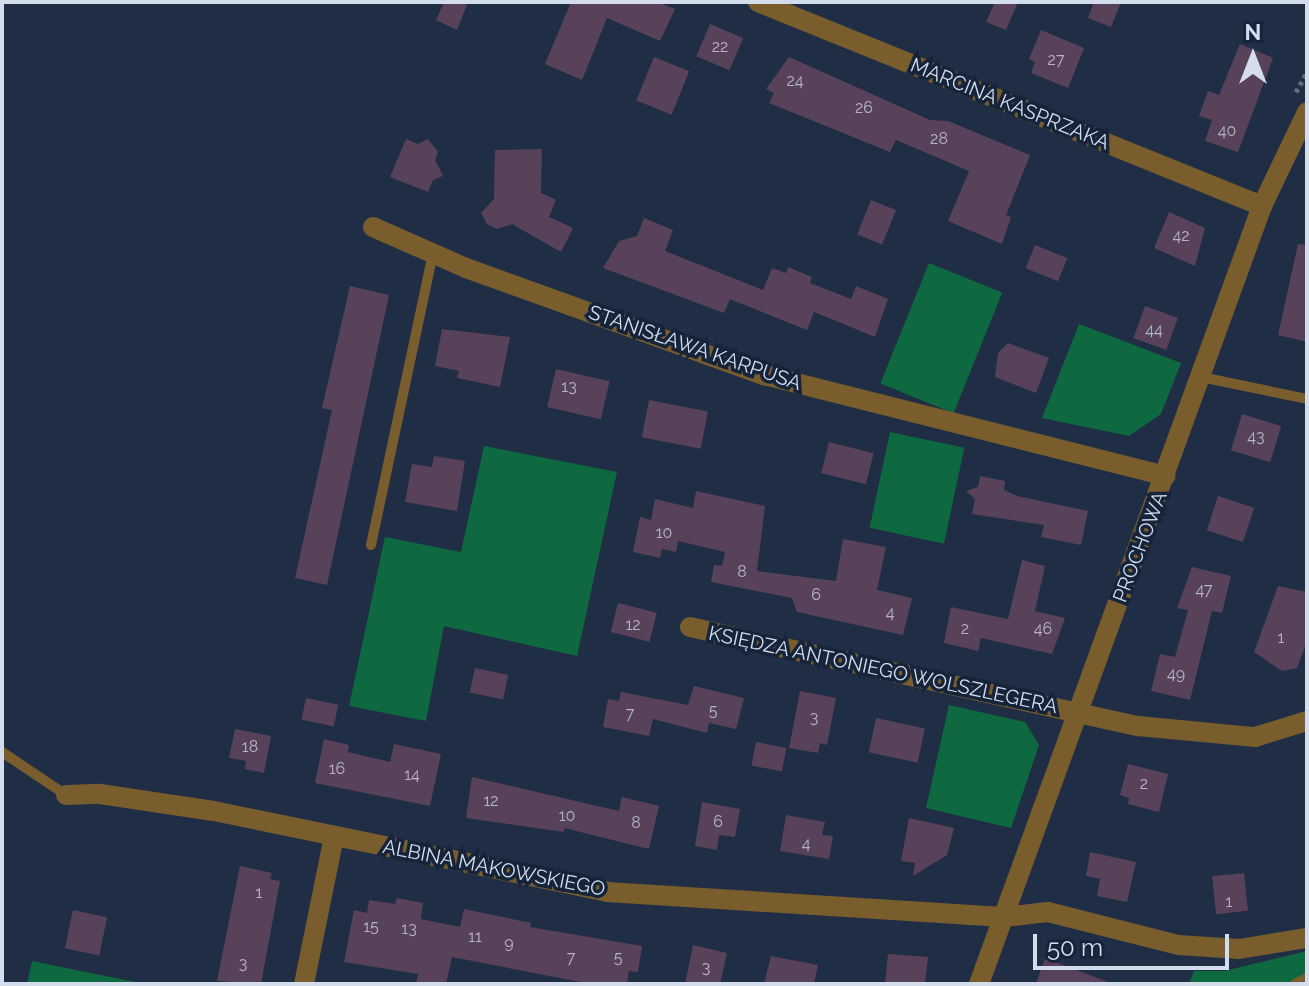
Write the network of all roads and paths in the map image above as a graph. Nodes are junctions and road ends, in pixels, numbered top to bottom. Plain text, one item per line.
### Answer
1 (758, 2) edge
2 (1307, 112) edge
3 (1262, 206) junction
4 (373, 227) dead end
5 (433, 253) junction
6 (1201, 377) junction
7 (1307, 399) edge
8 (1166, 476) junction
9 (371, 545) dead end
10 (690, 627) dead end
11 (1077, 712) junction
12 (1307, 721) edge
13 (2, 752) edge
14 (66, 795) joint
15 (334, 836) junction
16 (1003, 917) junction
17 (1307, 938) edge
18 (1307, 978) edge
19 (304, 984) edge
20 (979, 984) edge
21 (1295, 984) edge

1 - 3 street, MARCINA KASPRZAKA
2 - 3 street, PROCHOWA
3 - 6 street, PROCHOWA
4 - 5 street, STANISŁAWA KARPUSA
5 - 8 street, STANISŁAWA KARPUSA
5 - 9 lane
6 - 7 lane
6 - 8 street, PROCHOWA
8 - 11 street, PROCHOWA
10 - 11 street, KSIĘDZA ANTONIEGO WOLSZLEGERA
11 - 12 street, KSIĘDZA ANTONIEGO WOLSZLEGERA
11 - 16 street, PROCHOWA
13 - 14 lane, ALBINA MAKOWSKIEGO
14 - 15 street, ALBINA MAKOWSKIEGO
15 - 16 street, ALBINA MAKOWSKIEGO
15 - 19 street
16 - 17 street, ALBINA MAKOWSKIEGO
16 - 20 street, PROCHOWA
18 - 21 lane

